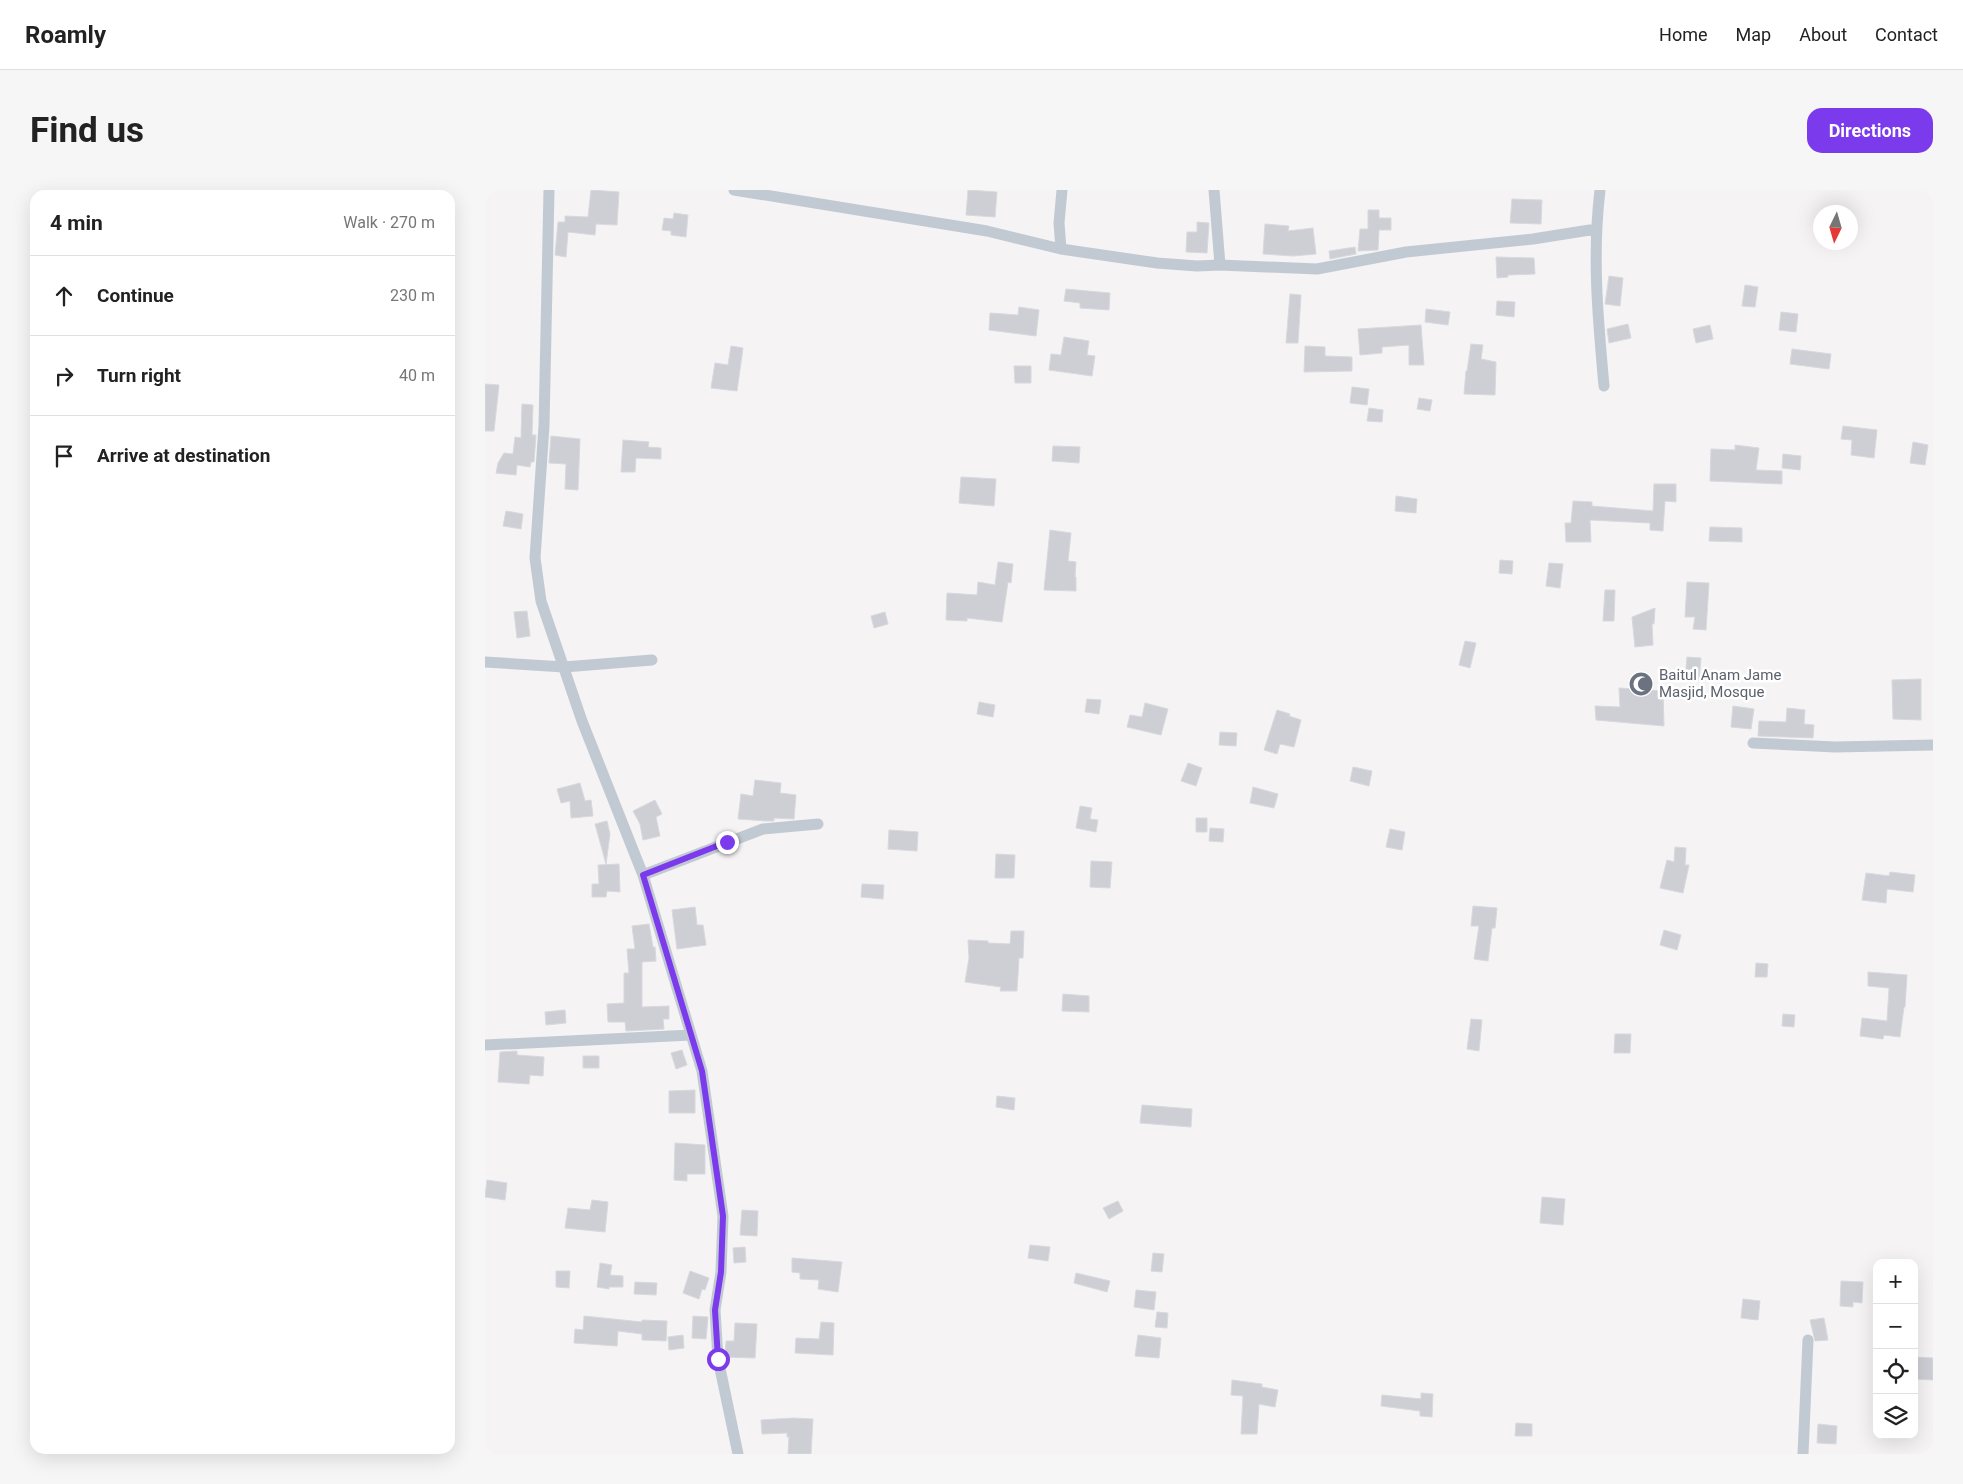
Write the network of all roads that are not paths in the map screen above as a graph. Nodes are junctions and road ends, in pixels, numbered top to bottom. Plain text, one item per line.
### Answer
1 (549, 190) edge
2 (735, 190) edge
3 (1062, 190) edge
4 (1214, 190) edge
5 (1600, 190) edge
6 (1595, 229) junction
7 (1061, 249) junction
8 (1221, 265) junction
9 (1604, 386) dead end
10 (652, 660) dead end
11 (485, 662) edge
12 (564, 667) junction
13 (1753, 742) dead end
14 (1933, 745) edge
15 (818, 824) dead end
16 (643, 875) junction
17 (691, 1035) junction
18 (485, 1045) edge
19 (1808, 1340) dead end
20 (738, 1454) edge
21 (1803, 1454) edge

1 - 12 street
2 - 7 street
3 - 7 street
4 - 8 street
5 - 6 street
6 - 8 street
6 - 9 street
7 - 8 street
10 - 12 street
11 - 12 street
12 - 16 street
13 - 14 street
15 - 16 street
16 - 17 street
17 - 18 street
17 - 20 street
19 - 21 street

